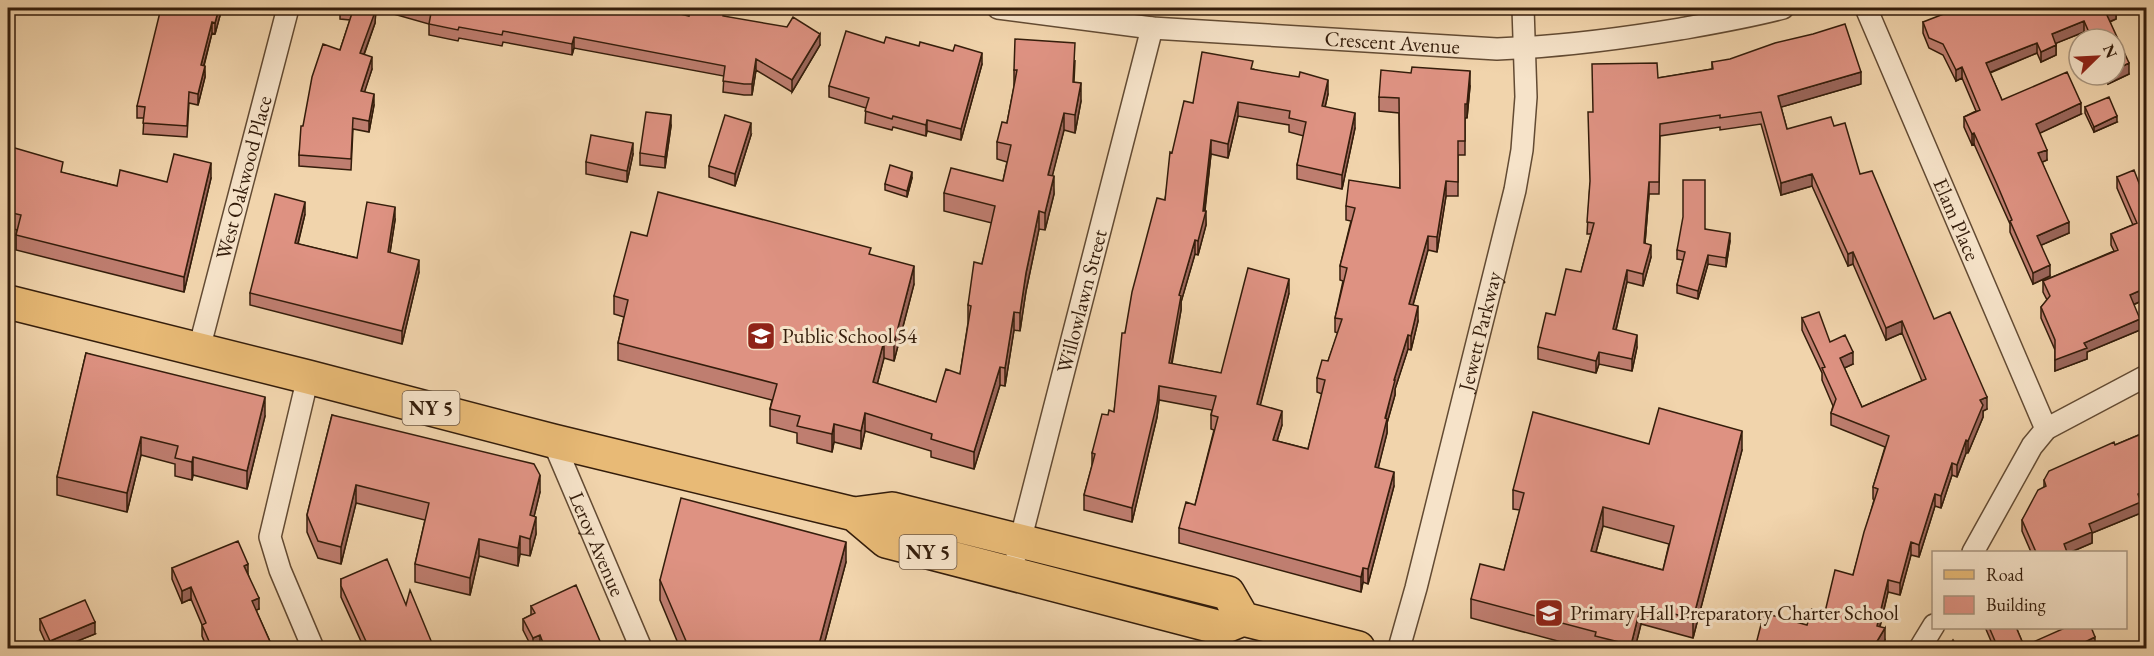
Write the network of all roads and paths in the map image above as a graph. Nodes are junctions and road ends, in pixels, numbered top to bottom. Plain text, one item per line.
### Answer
1 (288, 8) edge
2 (998, 8) edge
3 (1523, 8) edge
4 (1783, 8) edge
5 (1866, 8) edge
6 (1152, 28) junction
7 (1524, 48) junction
8 (8, 302) edge
9 (199, 349) junction
10 (2146, 376) edge
11 (308, 377) junction
12 (2046, 429) junction
13 (553, 441) junction
14 (854, 514) junction
15 (1021, 541) junction
16 (1974, 551) edge
17 (1012, 574) junction
18 (1243, 619) junction
19 (1932, 628) edge
20 (313, 648) edge
21 (640, 648) edge
22 (1358, 648) edge
23 (1399, 648) edge
24 (1920, 648) edge

1 - 9 street, West Oakwood Place
2 - 6 street, Crescent Avenue
3 - 7 street, Jewett Parkway
4 - 7 street, Crescent Avenue
5 - 12 street, Elam Place
6 - 7 street, Crescent Avenue
6 - 15 street, Willowlawn Street
7 - 23 street, Jewett Parkway
8 - 9 main road, NY 5
9 - 11 main road, NY 5
10 - 12 street
11 - 13 main road, NY 5
11 - 20 street
12 - 16 street
13 - 14 main road, NY 5
13 - 21 street, Leroy Avenue
14 - 15 main road, NY 5
14 - 17 main road, NY 5
15 - 17 street, Willowlawn Street
15 - 18 main road, NY 5
17 - 18 main road, NY 5
18 - 22 main road, NY 5
19 - 24 street

